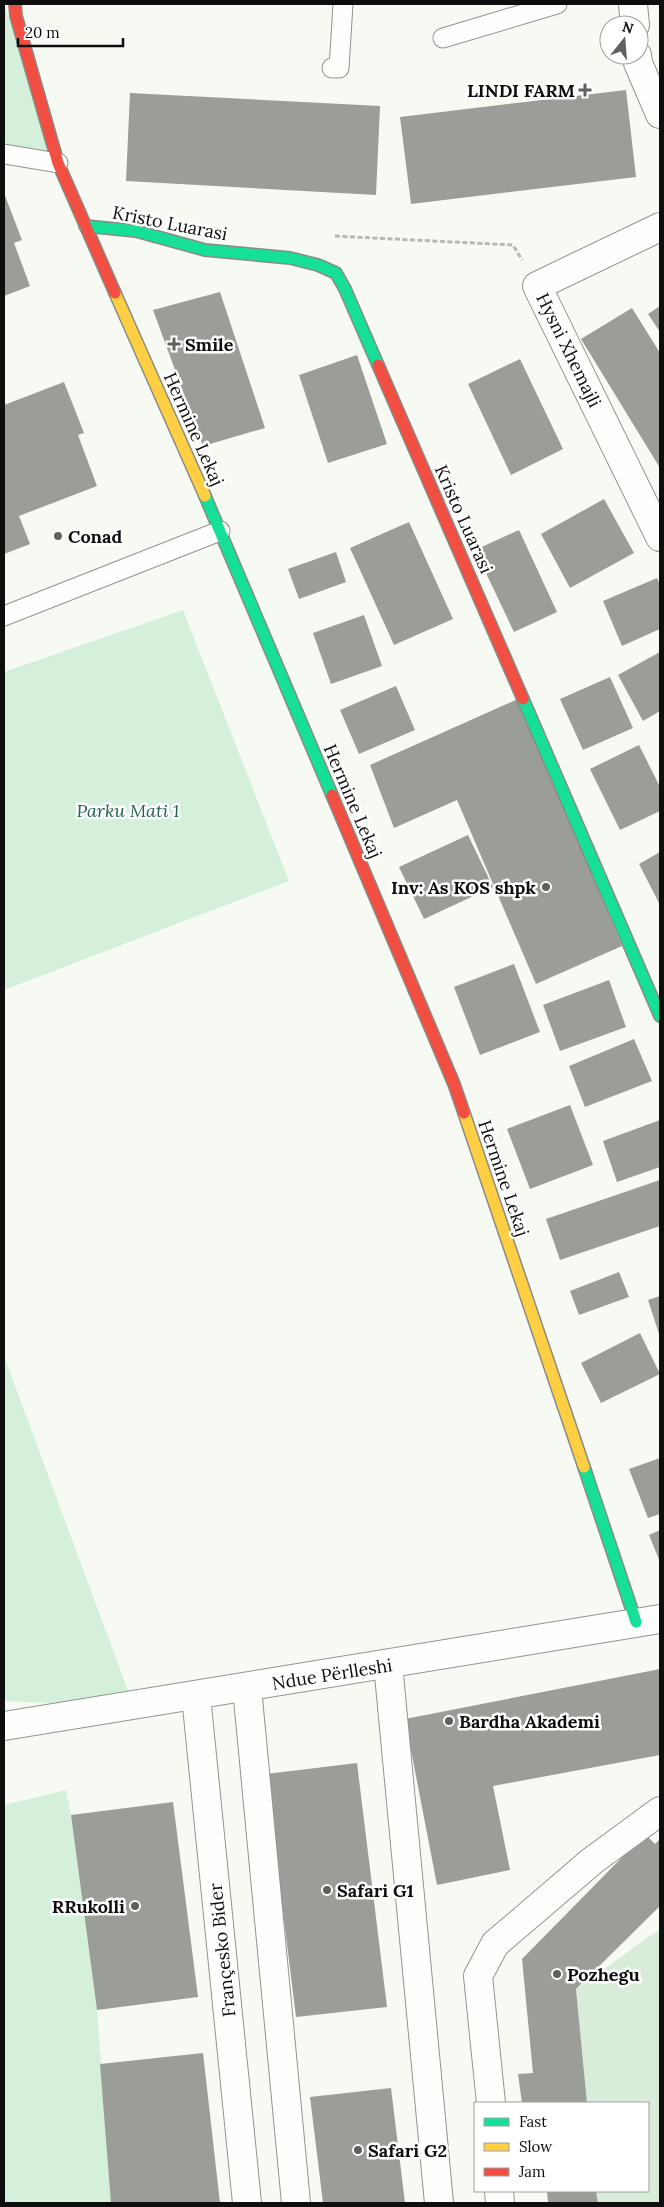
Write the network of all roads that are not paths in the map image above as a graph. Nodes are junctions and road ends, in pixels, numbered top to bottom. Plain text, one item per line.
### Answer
1 (15, 4) edge
2 (343, 4) edge
3 (557, 4) edge
4 (444, 38) dead end
5 (639, 65) edge
6 (332, 68) dead end
7 (660, 114) edge
8 (4, 154) edge
9 (58, 163) junction
10 (85, 226) junction
11 (660, 227) edge
12 (220, 531) junction
13 (660, 537) edge
14 (4, 616) edge
15 (660, 1016) edge
16 (648, 1621) edge
17 (388, 1664) junction
18 (247, 1688) junction
19 (196, 1696) junction
20 (4, 1726) edge
21 (660, 1810) edge
22 (491, 2102) edge
23 (247, 2203) edge
24 (296, 2203) edge
25 (439, 2203) edge

1 - 9 street, Hermine Lekaj
2 - 6 lane
3 - 4 lane
5 - 7 street
8 - 9 lane
9 - 10 street, Hermine Lekaj
10 - 12 street, Hermine Lekaj
10 - 15 street, Kristo Luarasi
11 - 13 street, Hysni Xhemajli
12 - 14 lane
12 - 16 street, Hermine Lekaj
16 - 17 street, Ndue Përlleshi
17 - 18 street, Ndue Përlleshi
17 - 25 street
18 - 19 street, Ndue Përlleshi
18 - 24 street
19 - 20 street, Ndue Përlleshi
19 - 23 street, Françesko Bider
21 - 22 street

